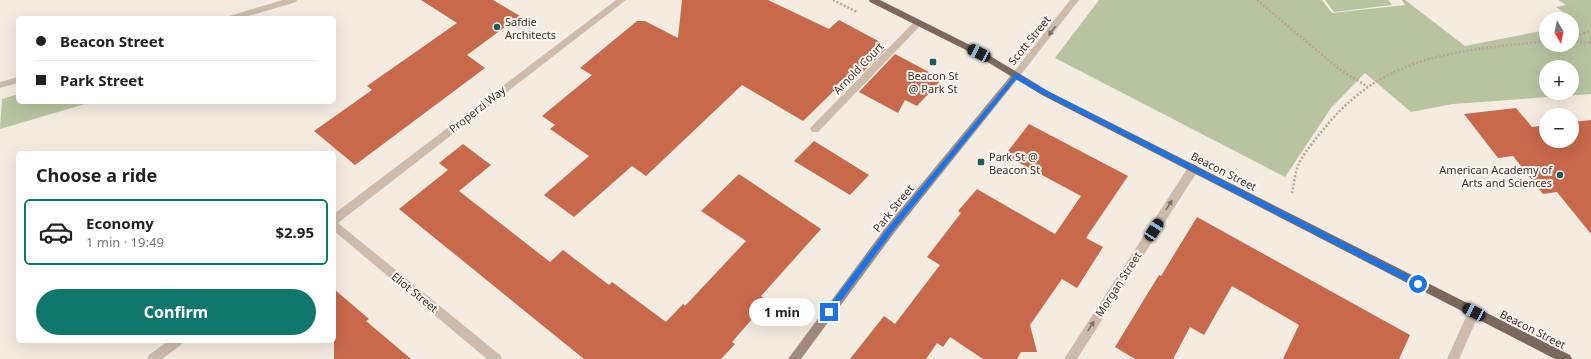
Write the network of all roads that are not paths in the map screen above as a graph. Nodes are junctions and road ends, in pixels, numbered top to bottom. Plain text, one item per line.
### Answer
1 (292, 0) edge
2 (622, 0) edge
3 (873, 0) edge
4 (1075, 0) edge
5 (239, 16) edge
6 (918, 23) junction
7 (1016, 75) junction
8 (16, 81) edge
9 (0, 85) edge
10 (815, 129) dead end
11 (1193, 169) junction
12 (336, 218) edge
13 (336, 227) edge
14 (1474, 312) junction
15 (174, 343) edge
16 (153, 359) edge
17 (496, 359) edge
18 (794, 359) edge
19 (1070, 359) edge
20 (1453, 359) edge
21 (1566, 359) edge

1 - 5 street
2 - 12 street, Properzi Way
3 - 6 main road, Beacon Street
4 -> 7 street, Scott Street
6 - 7 main road, Beacon Street
6 - 10 street, Arnold Court
7 - 11 main road, Beacon Street
7 - 18 street, Park Street
8 - 9 street
11 - 14 main road, Beacon Street
19 -> 11 street, Morgan Street
13 - 17 street, Eliot Street
14 - 20 street
14 - 21 main road, Beacon Street
15 - 16 street

